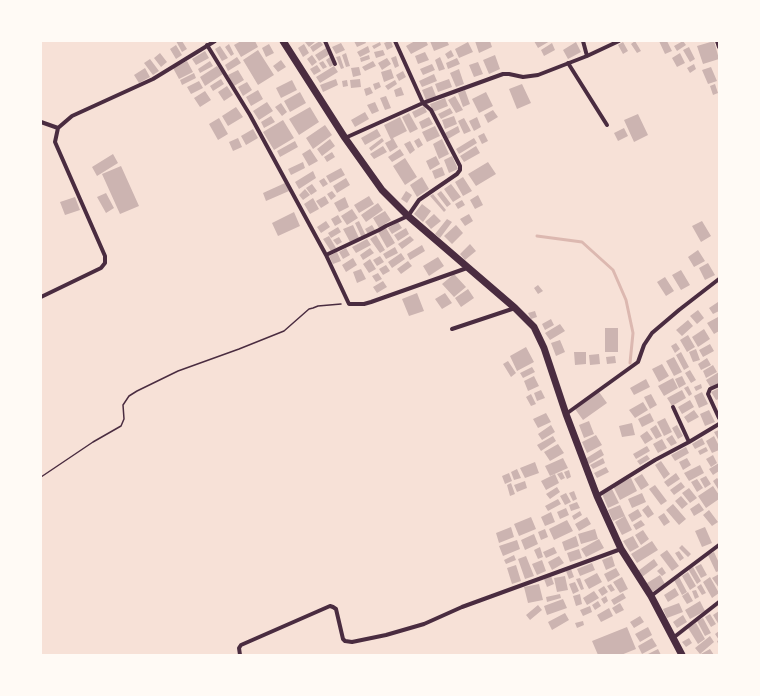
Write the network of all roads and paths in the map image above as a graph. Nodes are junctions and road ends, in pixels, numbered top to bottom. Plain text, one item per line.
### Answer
1 (215, 41) edge
2 (283, 41) edge
3 (325, 41) edge
4 (395, 41) edge
5 (583, 41) edge
6 (619, 41) edge
7 (717, 41) edge
8 (207, 45) junction
9 (719, 48) edge
10 (587, 56) junction
11 (568, 63) junction
12 (335, 64) dead end
13 (423, 103) junction
14 (41, 122) edge
15 (607, 125) dead end
16 (58, 128) junction
17 (345, 138) junction
18 (408, 216) junction
19 (326, 255) junction
20 (467, 268) junction
21 (719, 280) edge
22 (41, 297) edge
23 (349, 304) junction
24 (515, 308) junction
25 (452, 329) dead end
26 (719, 385) edge
27 (673, 407) dead end
28 (566, 414) junction
29 (719, 418) edge
30 (719, 424) edge
31 (690, 442) junction
32 (41, 477) edge
33 (597, 496) junction
34 (719, 545) edge
35 (622, 550) junction
36 (651, 596) junction
37 (719, 602) edge
38 (673, 639) junction
39 (240, 655) edge
40 (682, 655) edge

1 - 8 street
2 - 17 main road
3 - 12 street
4 - 13 street
5 - 10 street
6 - 10 street
7 - 9 street
8 - 16 street
8 - 19 street
10 - 11 street
11 - 13 street
11 - 15 street
13 - 17 street
13 - 18 street
14 - 16 street
16 - 22 street
17 - 18 main road
18 - 19 street
18 - 20 main road
19 - 23 street
20 - 23 street
20 - 24 main road
21 - 28 street
23 - 32 path
24 - 25 street
24 - 28 main road
26 - 29 street
27 - 31 street
28 - 33 main road
30 - 31 street
31 - 33 street
33 - 35 main road
34 - 36 street
35 - 36 main road
35 - 39 street
36 - 38 main road
37 - 38 street
38 - 40 main road

